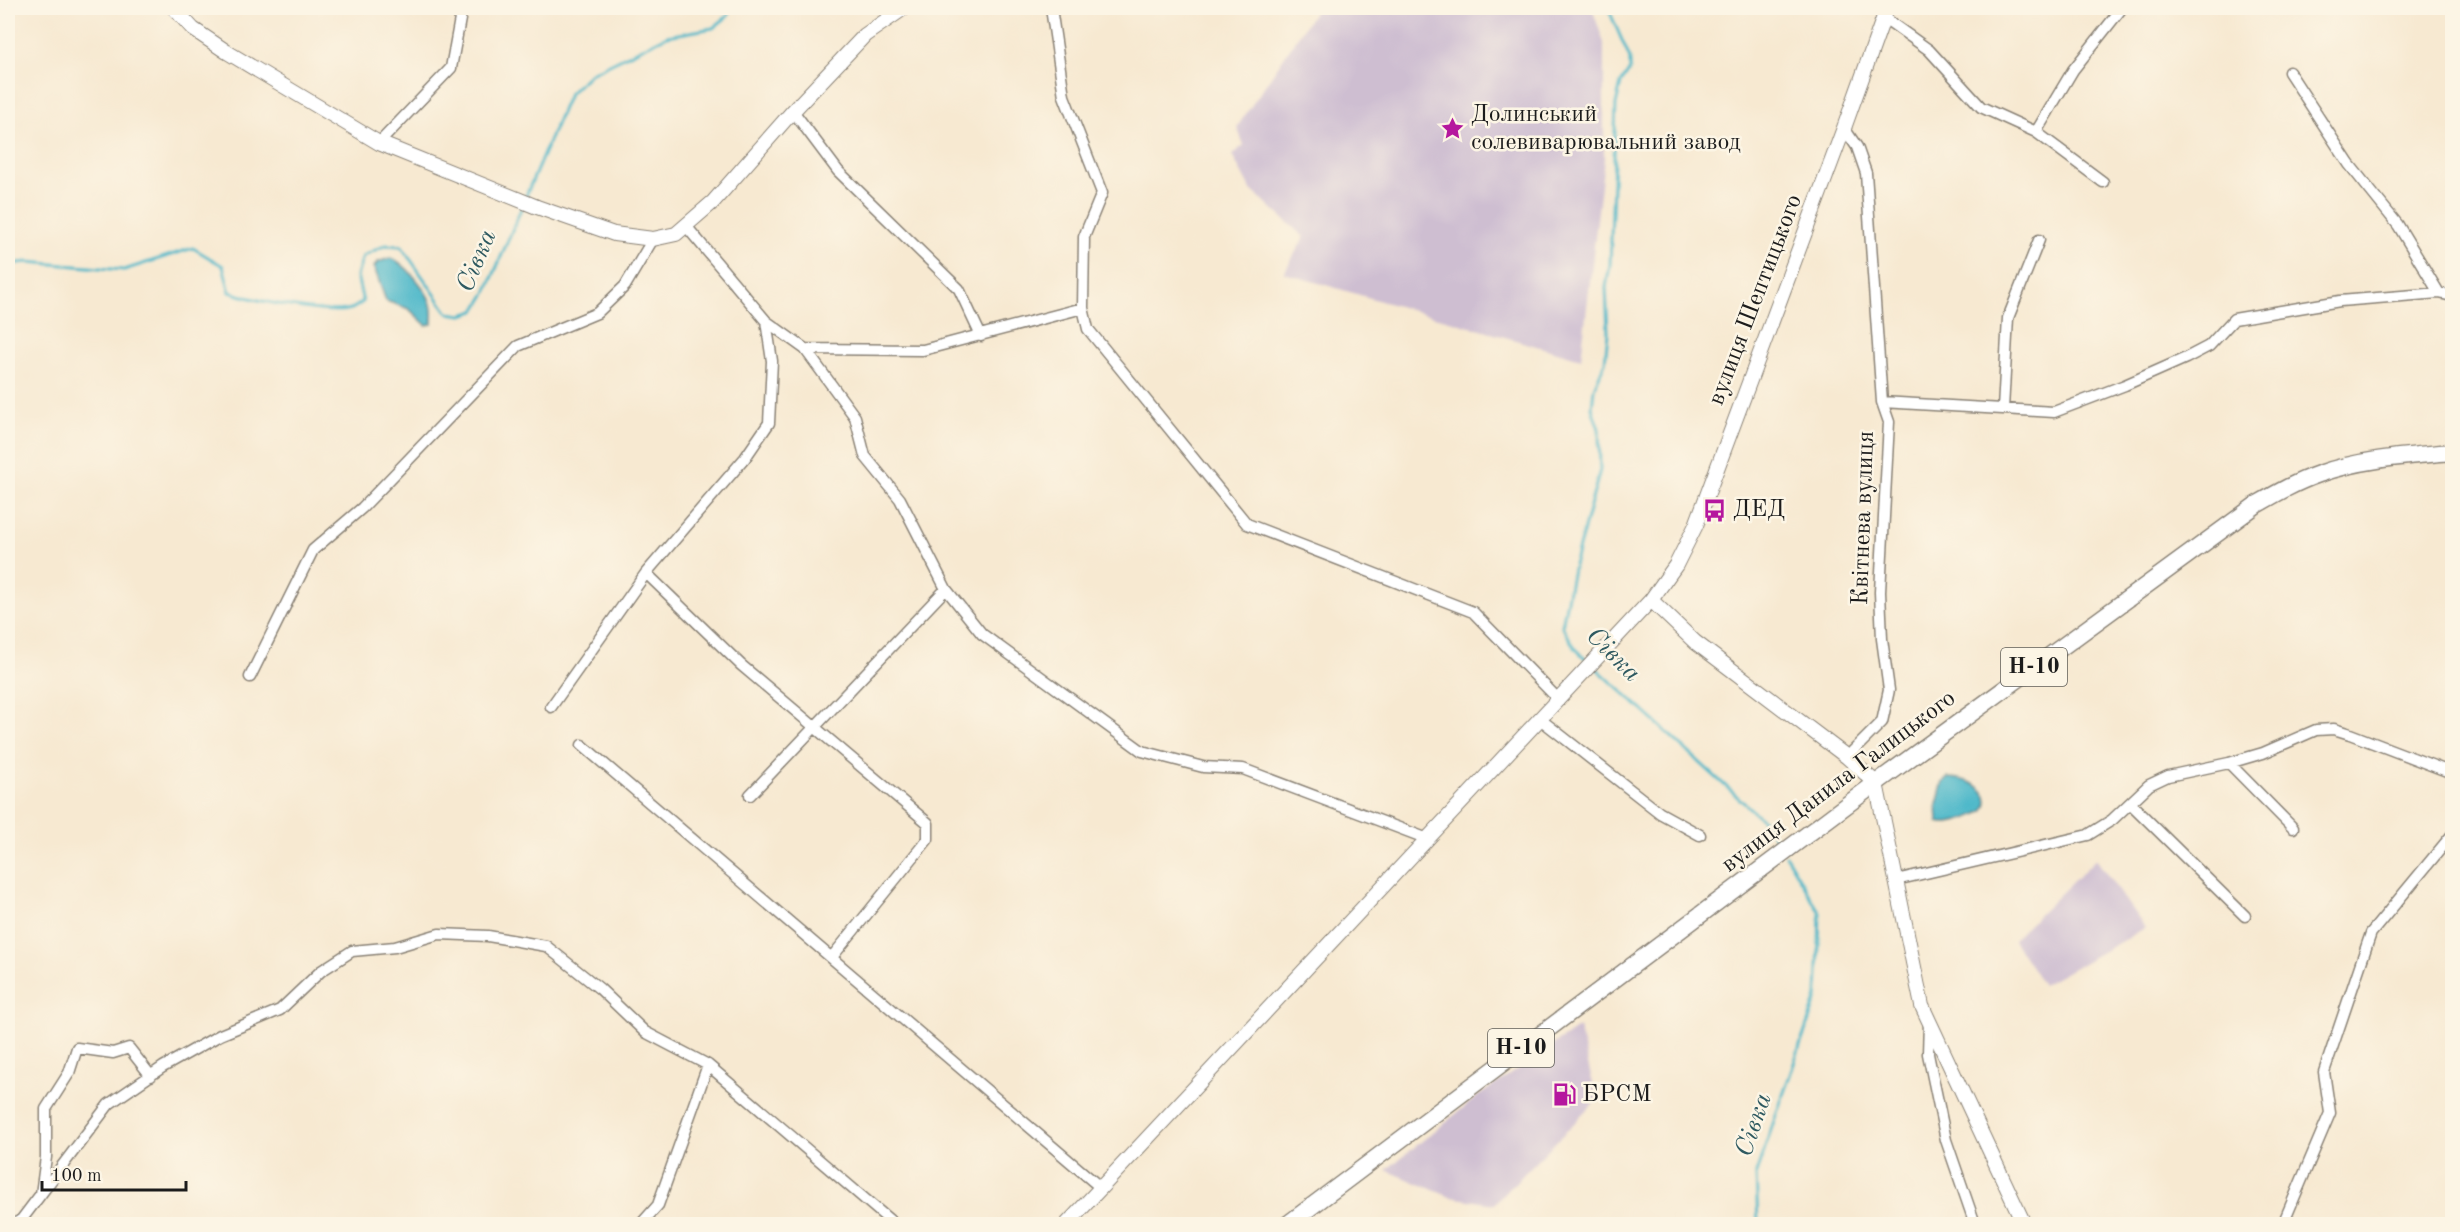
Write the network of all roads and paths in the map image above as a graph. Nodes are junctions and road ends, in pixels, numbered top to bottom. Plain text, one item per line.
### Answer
1 (174, 8) edge
2 (462, 8) edge
3 (904, 8) edge
4 (1051, 8) edge
5 (2122, 8) edge
6 (1885, 13) edge
7 (2289, 72) dead end
8 (793, 111) junction
9 (1844, 128) junction
10 (2036, 132) junction
11 (379, 143) junction
12 (2103, 182) dead end
13 (686, 226) junction
14 (653, 239) junction
15 (2039, 240) dead end
16 (2439, 293) junction
17 (2452, 296) edge
18 (1083, 308) junction
19 (766, 321) junction
20 (981, 336) junction
21 (805, 349) junction
22 (1882, 402) junction
23 (2003, 409) junction
24 (2452, 452) edge
25 (646, 573) junction
26 (946, 589) junction
27 (1651, 600) junction
28 (250, 677) dead end
29 (1558, 699) junction
30 (551, 707) dead end
31 (1540, 719) junction
32 (814, 728) junction
33 (582, 745) dead end
34 (1846, 757) junction
35 (2229, 763) junction
36 (2452, 773) edge
37 (1876, 783) junction
38 (750, 795) dead end
39 (2130, 803) junction
40 (2293, 828) dead end
41 (1700, 835) dead end
42 (2452, 835) edge
43 (1428, 839) junction
44 (1896, 880) junction
45 (2245, 916) dead end
46 (832, 957) junction
47 (1929, 1019) junction
48 (708, 1065) junction
49 (151, 1076) junction
50 (1101, 1188) junction
51 (41, 1194) junction
52 (15, 1224) edge
53 (641, 1224) edge
54 (894, 1224) edge
55 (1067, 1224) edge
56 (1288, 1224) edge
57 (1975, 1224) edge
58 (2024, 1224) edge
59 (2283, 1224) edge

1 - 11 street
2 - 11 street
3 - 8 street
4 - 18 street
5 - 10 street
6 - 9 street, вулиця Шептицького
6 - 10 street
7 - 16 street
8 - 13 street
8 - 20 street
9 - 22 street, Квітнева вулиця
9 - 27 street, вулиця Шептицького
10 - 12 street
11 - 14 street
13 - 14 street
13 - 19 street
14 - 28 street
15 - 23 street
16 - 17 street
16 - 23 street
18 - 20 street
18 - 29 street
19 - 21 street
19 - 25 street
20 - 21 street
21 - 26 street
22 - 23 street
22 - 34 street, Квітнева вулиця
24 - 37 main road, вулиця Данила Галицького / Н-10
25 - 30 street
25 - 32 street
26 - 32 street
26 - 43 street
27 - 29 street, вулиця Шептицького
27 - 34 street
29 - 31 street, вулиця Шептицького
31 - 41 street
31 - 43 street, вулиця Шептицького
32 - 38 street
32 - 46 street
33 - 46 street
34 - 37 street
35 - 36 street
35 - 39 street
35 - 40 street
37 - 44 street
37 - 56 main road, вулиця Данила Галицького / Н-10
39 - 44 street
39 - 45 street
42 - 59 street
43 - 50 street, вулиця Шептицького
44 - 47 street
46 - 50 street
47 - 57 street
47 - 58 street
48 - 49 street
48 - 53 street
48 - 54 street
49 - 51 street
49 - 51 street
50 - 55 street, вулиця Шептицького
51 - 52 street

